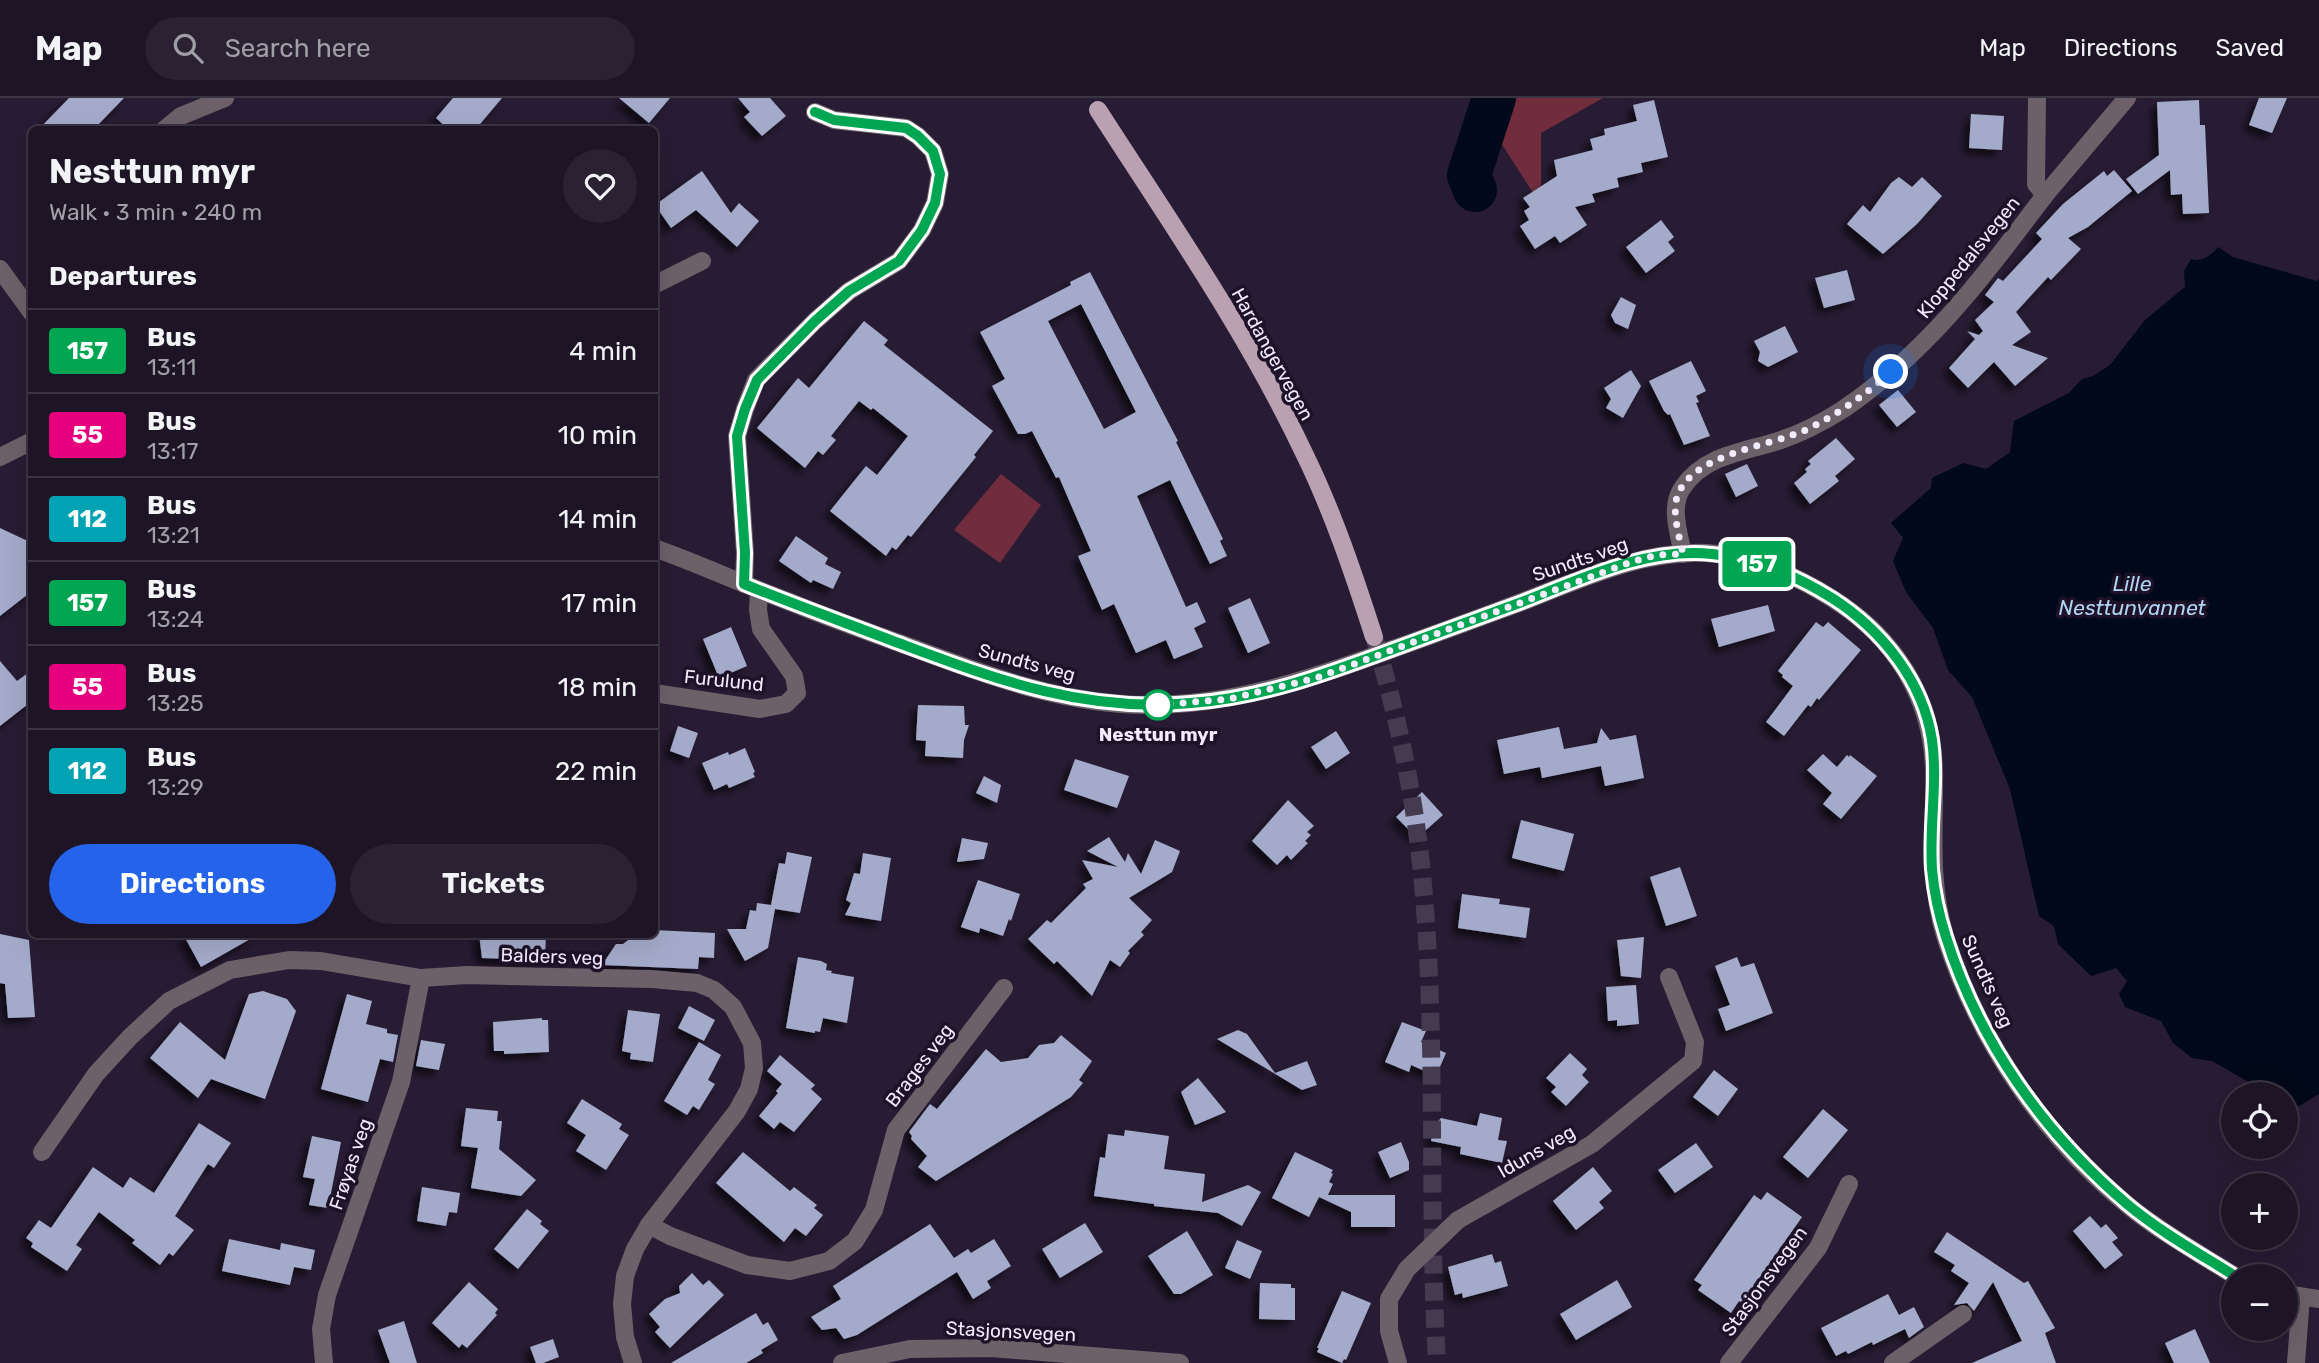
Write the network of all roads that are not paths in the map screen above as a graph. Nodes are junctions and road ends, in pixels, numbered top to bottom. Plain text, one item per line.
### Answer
1 (225, 98) edge
2 (2037, 98) edge
3 (2127, 98) edge
4 (1098, 110) dead end
5 (815, 112) dead end
6 (169, 126) edge
7 (2045, 195) junction
8 (702, 261) dead end
9 (0, 269) edge
10 (658, 283) edge
11 (28, 308) edge
12 (28, 443) edge
13 (0, 457) edge
14 (658, 550) edge
15 (1683, 554) junction
16 (752, 587) junction
17 (1374, 637) tunnel mouth
18 (658, 694) edge
19 (1669, 977) dead end
20 (421, 978) junction
21 (1004, 988) dead end
22 (42, 1152) dead end
23 (1849, 1184) dead end
24 (649, 1225) junction
25 (2221, 1267) edge
26 (2302, 1297) edge
27 (1963, 1314) dead end
28 (851, 1362) edge
29 (324, 1363) edge
30 (633, 1363) edge
31 (1180, 1363) edge
32 (1398, 1363) edge
33 (1729, 1363) edge
34 (1893, 1363) edge
35 (2296, 1363) edge

1 - 6 street
2 - 7 street, Kloppedalsvegen
3 - 7 street
4 - 17 main road, Hardangervegen
5 - 16 street
7 - 15 street, Kloppedalsvegen
8 - 10 street
9 - 11 street
12 - 13 street
14 - 16 street, Sundts veg
15 - 16 street, Sundts veg
15 - 25 street, Sundts veg
16 - 18 street, Furulund
19 - 32 street, Iduns veg
20 - 22 street, Balders veg
20 - 24 street, Balders veg
20 - 29 street, Frøyas veg
21 - 24 street, Brages veg
23 - 33 street, Stasjonsvegen
24 - 30 street, Balders veg
26 - 35 street
27 - 34 street
28 - 31 street, Stasjonsvegen

